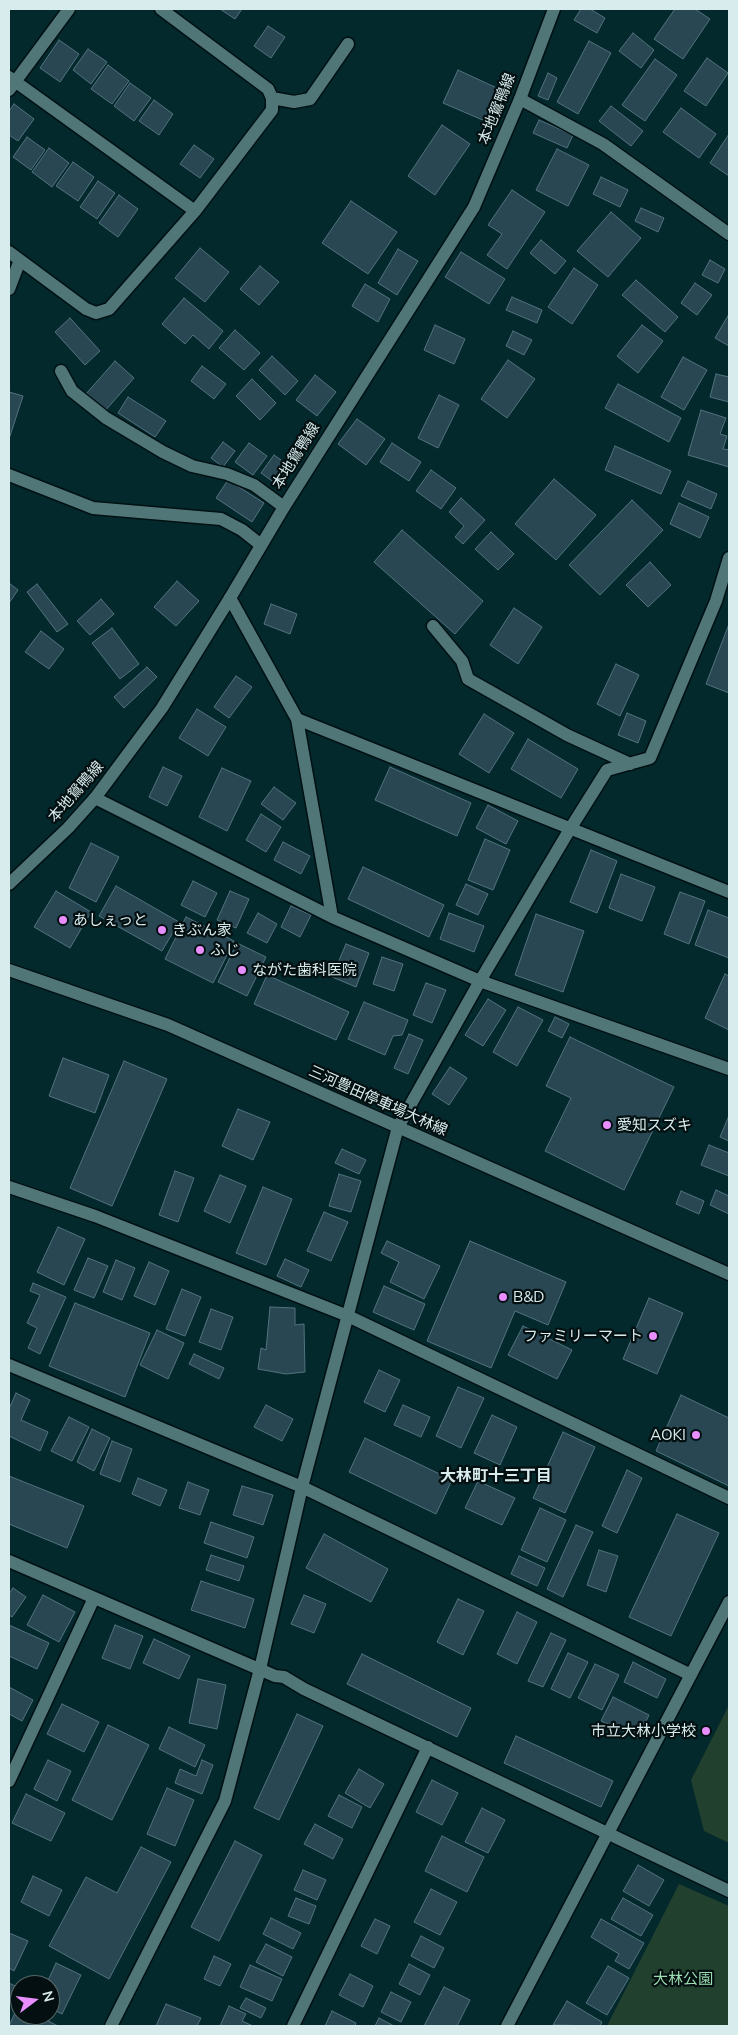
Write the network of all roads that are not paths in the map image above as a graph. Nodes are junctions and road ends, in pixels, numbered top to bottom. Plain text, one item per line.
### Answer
1 (68, 9) edge
2 (161, 9) edge
3 (554, 9) edge
4 (348, 44) dead end
5 (11, 83) edge
6 (272, 98) junction
7 (520, 99) junction
8 (195, 211) junction
9 (729, 234) edge
10 (9, 252) edge
11 (20, 260) junction
12 (9, 289) edge
13 (60, 371) dead end
14 (9, 475) edge
15 (284, 507) junction
16 (261, 545) junction
17 (729, 558) edge
18 (230, 598) junction
19 (433, 626) dead end
20 (296, 719) junction
21 (630, 764) junction
22 (95, 798) junction
23 (570, 829) junction
24 (9, 884) edge
25 (729, 892) edge
26 (332, 917) junction
27 (9, 970) edge
28 (480, 981) junction
29 (729, 1069) edge
30 (398, 1127) junction
31 (9, 1186) edge
32 (729, 1274) edge
33 (348, 1316) junction
34 (9, 1365) edge
35 (302, 1487) junction
36 (729, 1498) edge
37 (9, 1561) edge
38 (94, 1598) junction
39 (729, 1602) edge
40 (260, 1669) junction
41 (691, 1675) junction
42 (428, 1748) junction
43 (9, 1781) edge
44 (609, 1834) junction
45 (729, 1891) edge
46 (111, 2026) edge
47 (293, 2026) edge
48 (507, 2026) edge

1 - 5 street
2 - 6 street
3 - 7 street, 本地鴛鴨線
4 - 6 street
5 - 8 street
6 - 8 street
7 - 9 street
7 - 15 street, 本地鴛鴨線
8 - 11 street
10 - 11 street
11 - 12 street
13 - 15 street
14 - 16 street
15 - 16 street, 本地鴛鴨線
16 - 18 street, 本地鴛鴨線
17 - 21 street
18 - 20 street
18 - 22 street, 本地鴛鴨線
19 - 21 street
20 - 23 street
20 - 26 street
21 - 23 street
22 - 24 street, 本地鴛鴨線
22 - 26 street
23 - 25 street
23 - 28 street
26 - 28 street
27 - 30 street, 三河豊田停車場大林線
28 - 29 street
28 - 30 street
30 - 32 street, 三河豊田停車場大林線
30 - 33 street
31 - 33 street
33 - 35 street
33 - 36 street
34 - 35 street
35 - 40 street
35 - 41 street
37 - 38 street
38 - 40 street
38 - 43 street
39 - 41 street
40 - 42 street
40 - 46 street
41 - 44 street
42 - 44 street
42 - 47 street
44 - 45 street
44 - 48 street

